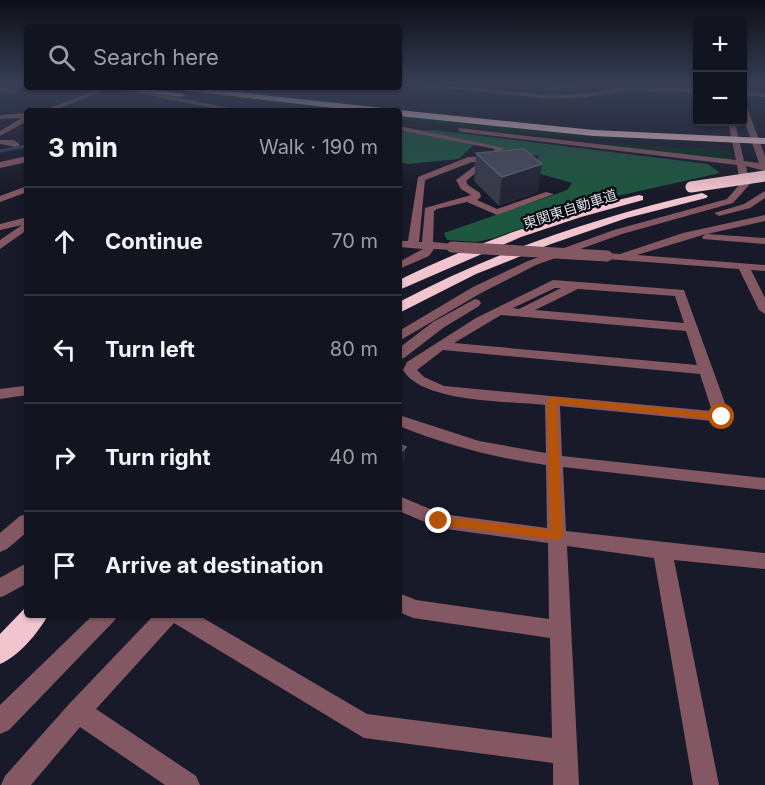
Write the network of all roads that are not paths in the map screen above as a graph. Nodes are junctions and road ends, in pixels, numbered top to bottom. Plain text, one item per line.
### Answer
1 (22, 120) edge
2 (750, 120) edge
3 (402, 122) edge
4 (402, 122) edge
5 (402, 123) edge
6 (24, 126) edge
7 (733, 126) edge
8 (13, 127) junction
9 (462, 129) junction
10 (0, 134) edge
11 (0, 142) edge
12 (736, 144) junction
13 (16, 145) dead end
14 (761, 145) edge
15 (24, 160) edge
16 (491, 160) junction
17 (741, 163) junction
18 (0, 165) edge
19 (765, 166) edge
20 (765, 176) edge
21 (765, 186) edge
22 (24, 190) edge
23 (697, 192) junction
24 (549, 194) dead end
25 (765, 194) edge
26 (0, 199) edge
27 (468, 199) junction
28 (765, 218) edge
29 (24, 221) edge
30 (0, 227) edge
31 (24, 228) edge
32 (15, 232) junction
33 (24, 234) edge
34 (687, 235) junction
35 (765, 241) edge
36 (402, 244) edge
37 (413, 244) junction
38 (429, 245) junction
39 (0, 246) edge
40 (613, 256) junction
41 (402, 265) edge
42 (743, 266) junction
43 (765, 268) edge
44 (402, 285) edge
45 (575, 286) junction
46 (402, 306) edge
47 (765, 310) edge
48 (500, 311) junction
49 (518, 314) junction
50 (692, 328) junction
51 (402, 335) edge
52 (440, 346) junction
53 (402, 353) edge
54 (706, 370) junction
55 (24, 391) dead end
56 (0, 394) edge
57 (552, 400) junction
58 (402, 421) edge
59 (554, 461) junction
60 (765, 484) edge
61 (402, 504) edge
62 (24, 524) edge
63 (557, 536) junction
64 (0, 544) edge
65 (663, 551) junction
66 (765, 561) edge
67 (24, 573) edge
68 (24, 574) edge
69 (0, 588) edge
70 (0, 596) edge
71 (402, 604) edge
72 (32, 618) edge
73 (104, 618) edge
74 (165, 618) edge
75 (185, 618) edge
76 (560, 630) junction
77 (0, 652) edge
78 (78, 711) junction
79 (0, 722) edge
80 (564, 752) junction
81 (14, 785) edge
82 (187, 785) edge
83 (566, 785) edge
84 (706, 785) edge

1 - 8 street
2 - 14 street
3 - 12 highway
4 - 9 highway
5 - 16 street
6 - 8 street
7 - 12 street
8 - 10 street
9 - 12 highway
9 - 17 street
11 - 13 street
12 - 14 highway
12 - 17 street
14 - 19 street
15 - 18 street
16 - 27 street
16 - 37 street
17 - 19 street
17 - 51 street
20 - 23 highway, 東関東自動車道, bridge
21 - 23 highway, 東関東自動車道
22 - 26 street
23 - 44 highway, 東関東自動車道
23 - 46 highway, 東関東自動車道
24 - 27 street
25 - 53 street
27 - 38 street
28 - 34 street
29 - 30 street
31 - 32 street
32 - 33 street
32 - 39 street
34 - 35 street
34 - 40 street
36 - 37 street
37 - 38 street
38 - 40 street, bridge
38 - 41 street
40 - 42 street
42 - 43 street
42 - 47 street
45 - 48 street
45 - 49 street
45 - 50 street
48 - 49 street
48 - 52 street
49 - 50 street
50 - 54 street
52 - 54 street
52 - 57 street
54 - 57 street
55 - 56 street
57 - 59 street
58 - 59 street
59 - 60 street
59 - 63 street
61 - 63 street
62 - 64 street
63 - 65 street
63 - 76 street
65 - 66 street
65 - 84 street
67 - 69 street, bridge
68 - 70 highway
71 - 76 street
72 - 77 highway
73 - 79 street
74 - 78 street
75 - 80 street
76 - 80 street
78 - 81 street
78 - 82 street
80 - 83 street

